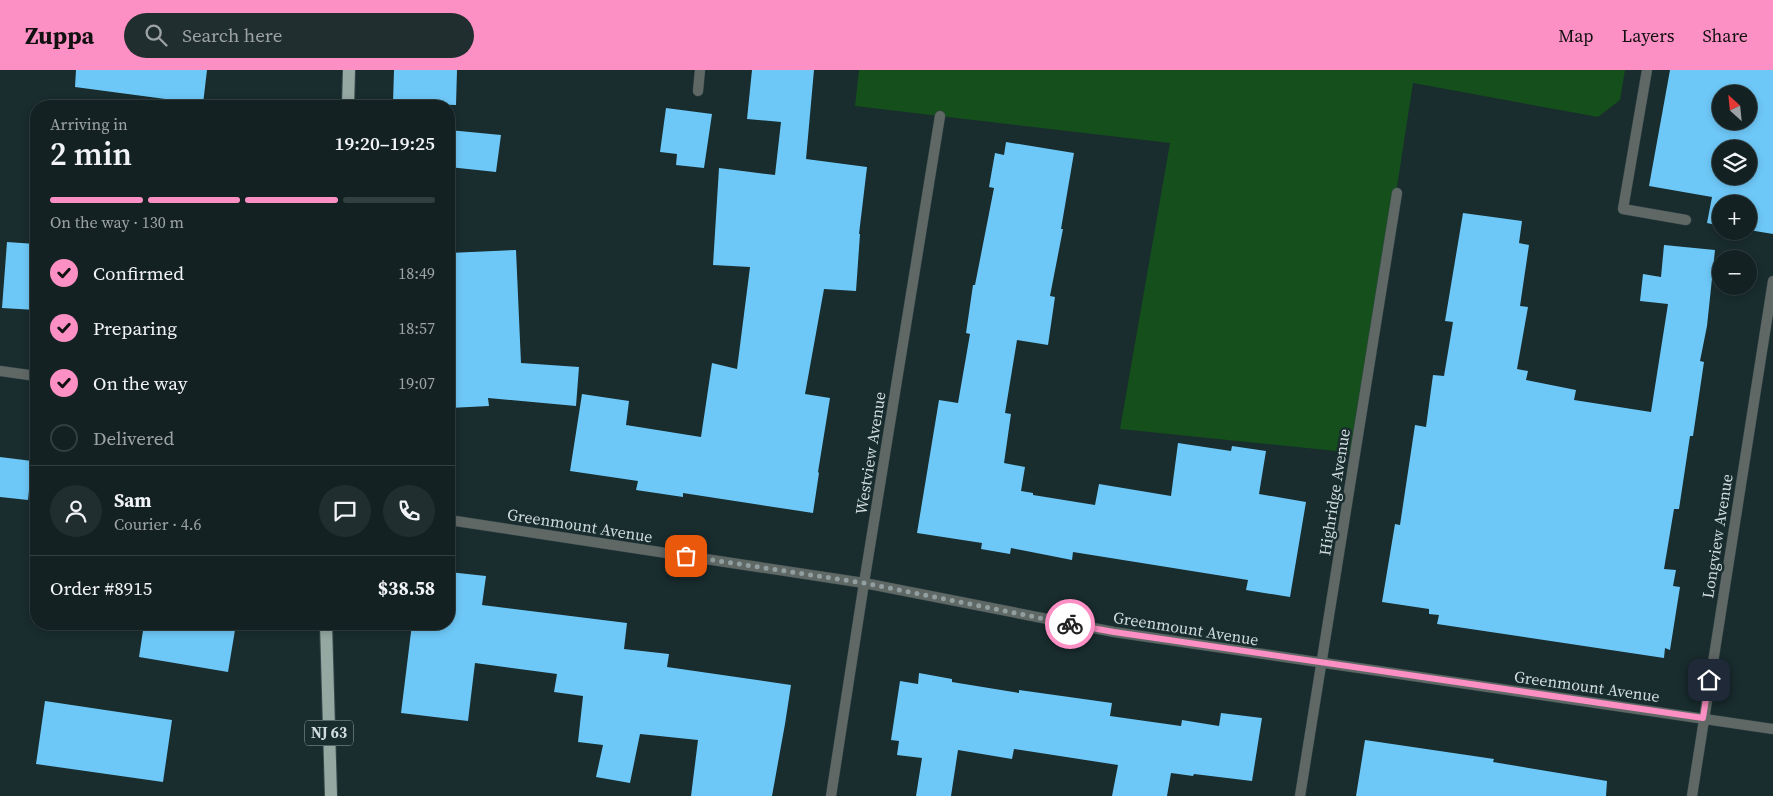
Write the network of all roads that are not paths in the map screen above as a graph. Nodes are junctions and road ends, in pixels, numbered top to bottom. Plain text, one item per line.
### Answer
1 (349, 70) edge
2 (700, 70) edge
3 (1646, 70) edge
4 (698, 91) dead end
5 (348, 100) edge
6 (940, 116) dead end
7 (1397, 193) dead end
8 (1686, 220) dead end
9 (1773, 281) edge
10 (0, 370) edge
11 (30, 375) edge
12 (455, 521) edge
13 (864, 583) junction
14 (326, 630) edge
15 (1321, 663) junction
16 (1703, 718) junction
17 (1773, 729) edge
18 (331, 796) edge
19 (832, 796) edge
20 (1300, 796) edge
21 (1692, 796) edge

1 - 5 main road
2 - 4 street
3 - 8 street
6 - 13 street, Westview Avenue
7 - 15 street, Highridge Avenue
9 - 16 street, Longview Avenue
10 - 11 street
12 - 13 street, Greenmount Avenue
13 - 15 street, Greenmount Avenue
13 - 19 street, Westview Avenue
14 - 18 main road, NJ 63
15 - 16 street, Greenmount Avenue
15 - 20 street, Highridge Avenue
16 - 17 street, Greenmount Avenue
16 - 21 street, Longview Avenue

